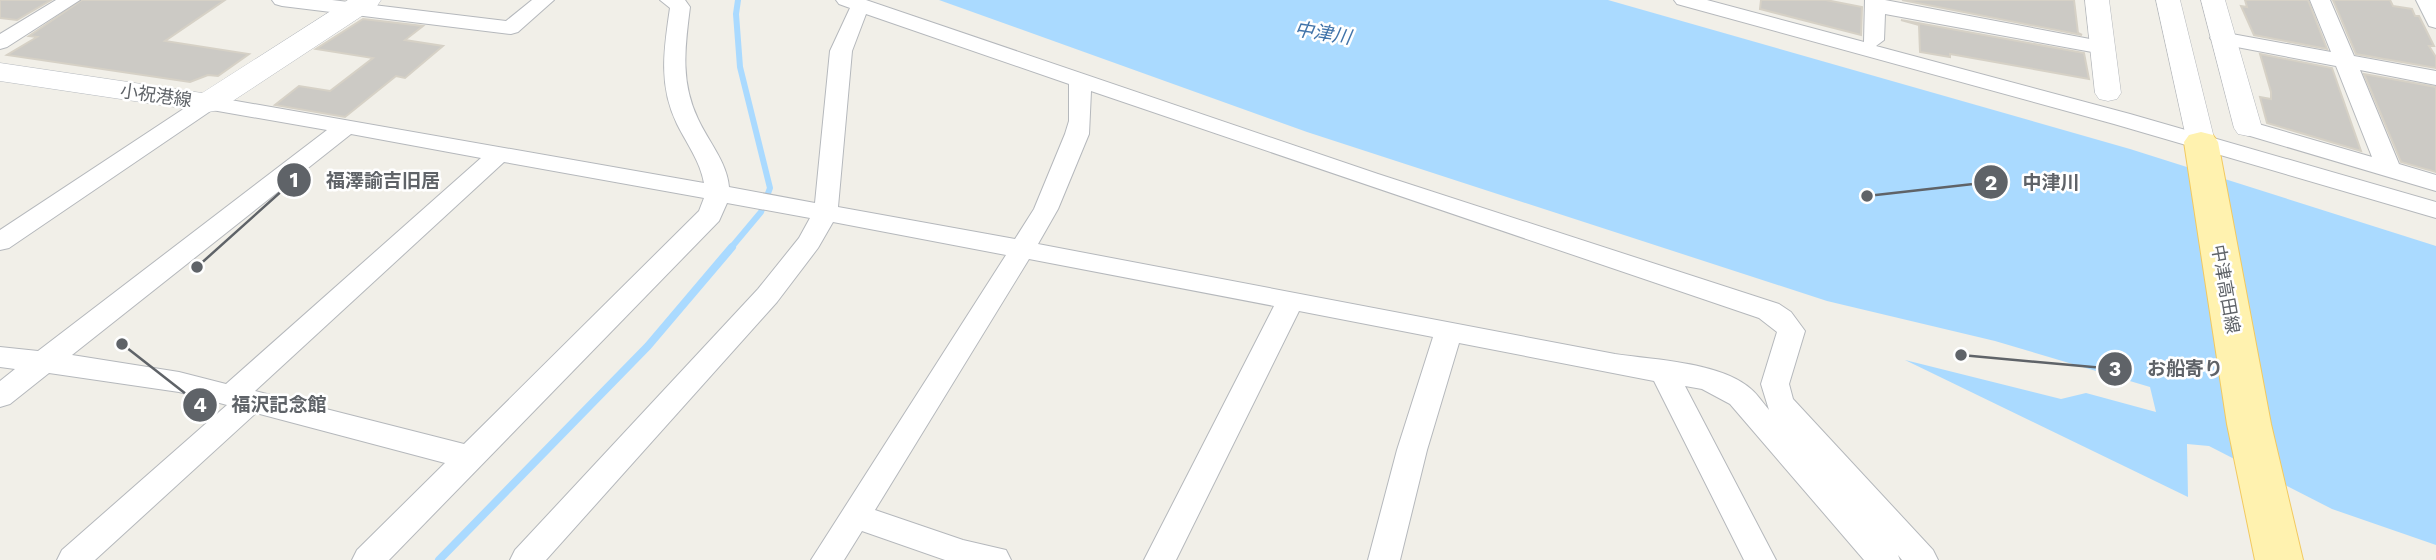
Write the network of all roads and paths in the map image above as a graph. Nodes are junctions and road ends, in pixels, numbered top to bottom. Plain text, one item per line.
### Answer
1 (71, 0) edge
2 (282, 0) edge
3 (544, 0) edge
4 (670, 0) edge
5 (1684, 0) edge
6 (2097, 0) edge
7 (2168, 0) edge
8 (2213, 0) edge
9 (2320, 0) edge
10 (2426, 0) edge
11 (854, 3) edge
12 (1875, 3) edge
13 (360, 5) edge
14 (2436, 22) edge
15 (2221, 38) junction
16 (1873, 40) dead end
17 (0, 43) edge
18 (2102, 48) junction
19 (2345, 61) junction
20 (0, 72) edge
21 (1959, 75) junction
22 (2436, 78) edge
23 (1080, 81) junction
24 (2108, 93) joint
25 (208, 103) junction
26 (347, 127) junction
27 (2248, 128) joint
28 (2201, 142) junction
29 (499, 155) junction
30 (2379, 166) junction
31 (2436, 183) edge
32 (717, 194) junction
33 (2436, 200) edge
34 (2436, 210) edge
35 (826, 214) junction
36 (1, 240) edge
37 (1023, 247) junction
38 (1290, 300) junction
39 (1448, 330) junction
40 (0, 357) edge
41 (43, 362) junction
42 (1664, 373) junction
43 (0, 396) edge
44 (241, 397) junction
45 (469, 457) junction
46 (855, 516) junction
47 (73, 560) edge
48 (368, 560) edge
49 (526, 560) edge
50 (827, 560) edge
51 (995, 560) edge
52 (1160, 560) edge
53 (1384, 560) edge
54 (1760, 560) edge
55 (1884, 560) edge
56 (1922, 560) edge
57 (2279, 560) edge

1 - 17 street
2 - 13 street
3 - 13 street
4 - 32 street
5 - 21 street
6 - 18 street
7 - 28 street
8 - 15 street
9 - 19 street
10 - 14 street
11 - 23 street
11 - 35 street
12 - 16 street
12 - 18 street
13 - 25 main road, 小祝港線
15 - 19 street
15 - 27 street
18 - 24 street
19 - 22 street
19 - 30 street
20 - 25 main road, 小祝港線
21 - 24 street
21 - 28 street
23 - 37 street
23 - 56 street
25 - 26 street
25 - 36 street
26 - 29 street
26 - 41 street
27 - 30 street
28 - 34 street
28 - 57 main road, 中津高田線
29 - 32 street
29 - 44 street
30 - 31 street
30 - 33 street
32 - 35 street
32 - 45 street
35 - 37 street
35 - 49 street
37 - 38 street
37 - 46 street
38 - 39 street
38 - 52 street
39 - 42 street
39 - 53 street
40 - 41 street
41 - 43 street
41 - 44 street
42 - 54 street
42 - 55 street
44 - 45 street
44 - 47 street
45 - 48 street
46 - 50 street
46 - 51 street

